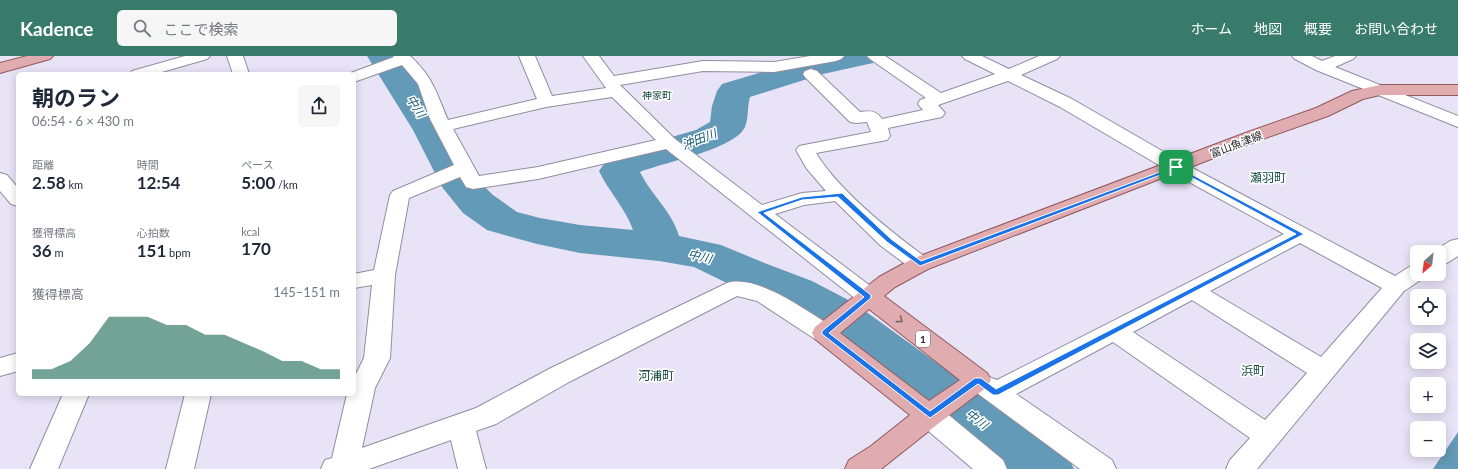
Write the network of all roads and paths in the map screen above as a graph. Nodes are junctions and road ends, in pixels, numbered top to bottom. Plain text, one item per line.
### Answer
1 (45, 56) edge
2 (202, 56) edge
3 (235, 56) edge
4 (527, 56) edge
5 (591, 56) edge
6 (836, 56) edge
7 (875, 56) edge
8 (970, 56) edge
9 (1052, 56) edge
10 (1300, 56) edge
11 (1348, 56) edge
12 (402, 58) edge
13 (1322, 67) junction
14 (0, 68) edge
15 (145, 72) edge
16 (240, 72) edge
17 (811, 74) dead end
18 (1008, 75) junction
19 (356, 76) edge
20 (613, 86) junction
21 (1380, 90) junction
22 (1458, 90) edge
23 (939, 99) junction
24 (546, 102) junction
25 (1458, 122) edge
26 (878, 125) junction
27 (444, 126) junction
28 (669, 142) junction
29 (1176, 167) junction
30 (464, 168) junction
31 (840, 195) junction
32 (760, 212) junction
33 (1300, 234) junction
34 (1458, 246) edge
35 (1446, 254) edge
36 (920, 264) junction
37 (384, 275) junction
38 (1410, 277) edge
39 (356, 281) edge
40 (1396, 286) junction
41 (1192, 290) junction
42 (869, 297) junction
43 (1114, 331) junction
44 (824, 333) junction
45 (16, 363) edge
46 (0, 367) edge
47 (1324, 371) junction
48 (987, 387) junction
49 (75, 396) edge
50 (198, 396) edge
51 (930, 415) junction
52 (461, 426) junction
53 (1268, 436) junction
54 (339, 468) edge
55 (44, 469) edge
56 (180, 469) edge
57 (472, 469) edge
58 (859, 469) edge
59 (993, 469) edge
60 (1102, 469) edge
61 (1240, 469) edge

1 - 14 main road
2 - 15 street
3 - 16 street
4 - 24 street
5 - 20 street
6 - 20 street
7 - 23 street
8 - 18 street
9 - 18 street
10 - 13 street
11 - 13 street
12 - 19 street
12 - 27 street
13 - 21 street
17 - 26 street
18 - 23 street
18 - 29 street
20 - 24 street
20 - 28 street
21 - 22 main road, 富山魚津線
21 - 25 street
21 - 29 main road, 富山魚津線
23 - 26 street
24 - 27 street
26 - 31 street
27 - 30 street
28 - 30 street
28 - 32 street
29 - 33 street
29 - 36 main road, 富山魚津線
30 - 37 street
31 - 32 street
31 - 36 street
32 - 42 street
33 - 40 street
33 - 41 street
34 - 35 street
36 - 42 main road, 富山魚津線
37 - 39 street
37 - 54 street
38 - 40 street
40 - 47 street
41 - 43 street
41 - 47 street
42 - 44 main road, 富山魚津線
42 -> 48 main road, 1
43 - 48 street
43 - 53 street
44 - 51 main road
44 - 52 street
45 - 46 street
47 - 53 street
48 - 51 main road
48 - 60 street
49 - 55 street
50 - 56 street
51 - 58 main road
51 - 59 street
52 - 54 street
52 - 57 street
53 - 61 street

